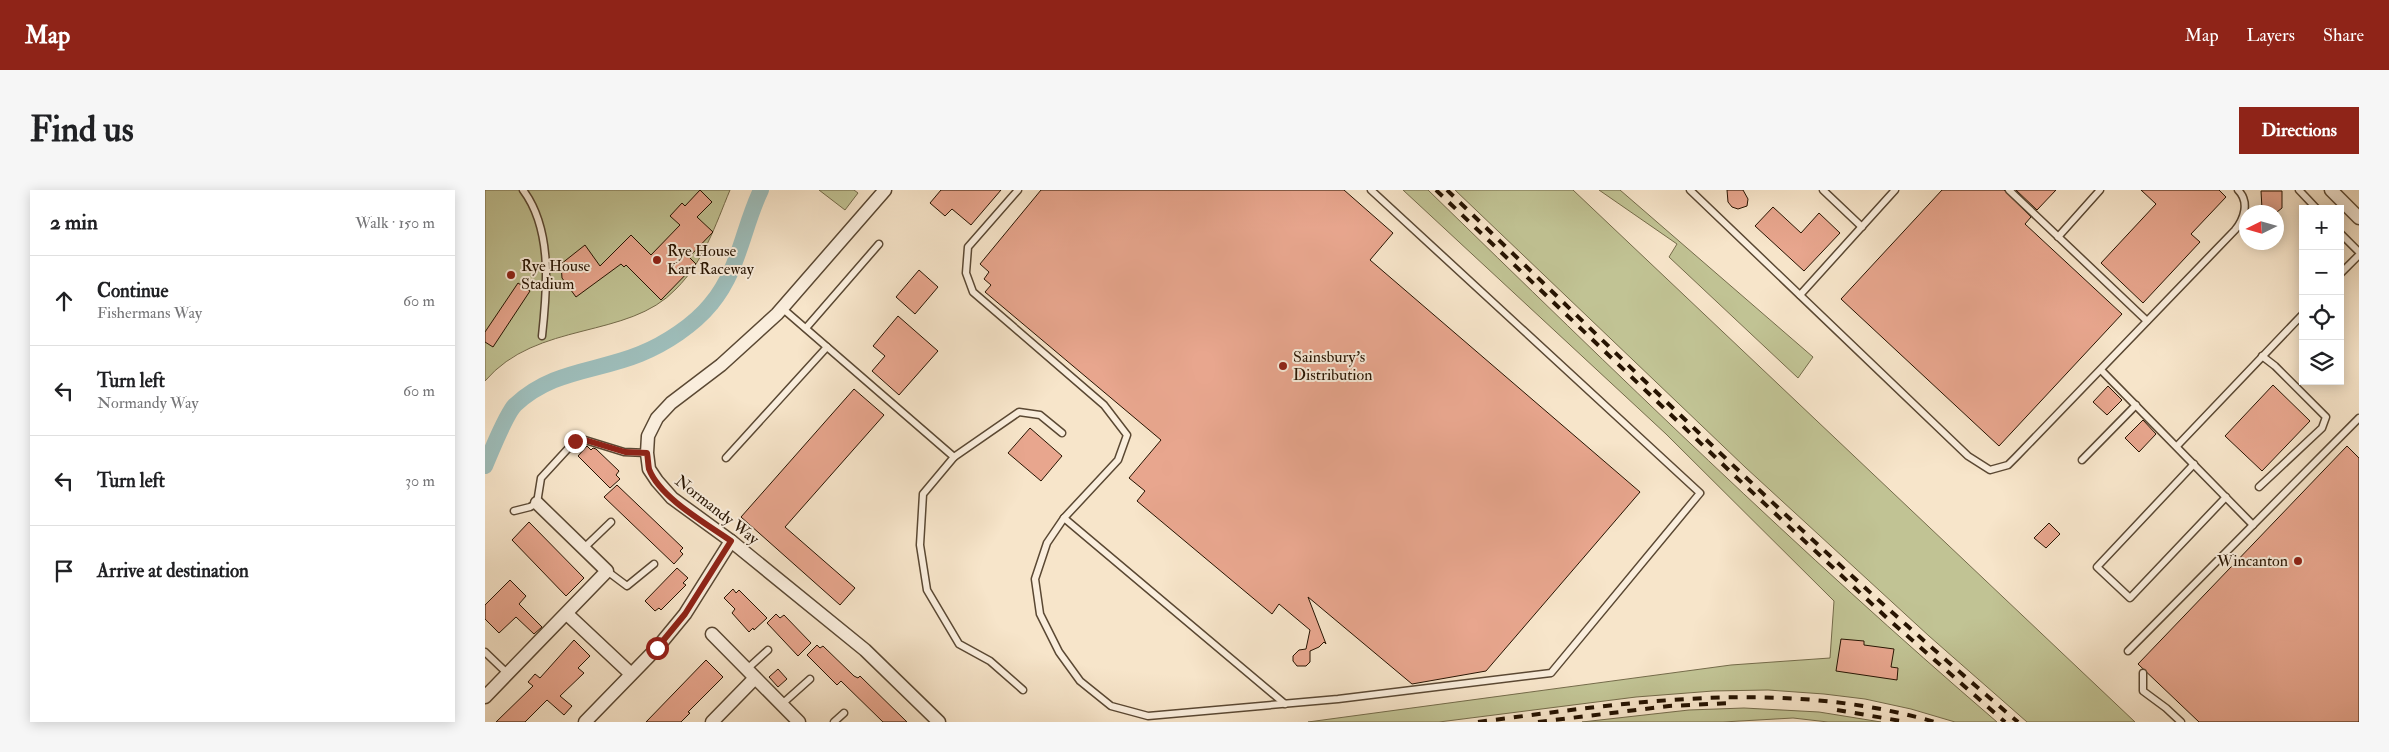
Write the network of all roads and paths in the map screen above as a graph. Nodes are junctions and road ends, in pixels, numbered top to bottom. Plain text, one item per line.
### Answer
1 (523, 190) edge
2 (885, 190) edge
3 (1018, 190) edge
4 (1371, 190) edge
5 (1690, 190) edge
6 (1823, 190) edge
7 (1895, 190) edge
8 (2009, 190) edge
9 (2099, 190) edge
10 (2238, 190) edge
11 (2299, 190) edge
12 (2331, 190) edge
13 (2313, 205) edge
14 (2359, 218) edge
15 (1862, 227) junction
16 (2058, 237) junction
17 (2344, 237) edge
18 (879, 244) dead end
19 (2359, 254) edge
20 (2344, 270) edge
21 (1800, 295) junction
22 (782, 308) junction
23 (2299, 318) edge
24 (2147, 322) junction
25 (806, 328) junction
26 (543, 336) dead end
27 (827, 347) junction
28 (2262, 356) junction
29 (2101, 370) junction
30 (2136, 405) junction
31 (2359, 418) edge
32 (1062, 433) dead end
33 (2177, 446) junction
34 (647, 453) junction
35 (954, 457) junction
36 (726, 458) dead end
37 (2082, 460) dead end
38 (2194, 464) junction
39 (2259, 487) dead end
40 (2226, 497) junction
41 (537, 503) junction
42 (514, 511) dead end
43 (1064, 518) junction
44 (611, 522) dead end
45 (2253, 526) junction
46 (731, 541) junction
47 (584, 548) junction
48 (654, 564) dead end
49 (607, 571) junction
50 (567, 614) junction
51 (712, 634) dead end
52 (768, 650) dead end
53 (2128, 651) dead end
54 (485, 652) edge
55 (2143, 673) dead end
56 (508, 674) junction
57 (631, 674) junction
58 (750, 674) junction
59 (810, 679) dead end
60 (1023, 690) dead end
61 (485, 697) edge
62 (782, 704) junction
63 (1285, 704) junction
64 (844, 713) dead end
65 (585, 722) edge
66 (712, 722) edge
67 (799, 722) edge
68 (834, 722) edge
69 (939, 722) edge
70 (2181, 722) edge

1 - 26 lane
2 - 22 street, Normandy Way
3 - 43 lane
4 - 63 lane
5 - 21 lane
6 - 15 lane
7 - 15 lane
8 - 16 lane
9 - 16 lane
10 - 24 lane
11 - 13 lane
12 - 14 street
15 - 21 lane
16 - 24 lane
17 - 19 lane
18 - 25 lane
19 - 20 lane
21 - 29 lane
22 - 25 lane
22 - 34 street, Normandy Way
23 - 28 lane
24 - 29 lane
25 - 27 lane
27 - 35 lane
27 - 36 lane
28 - 33 lane
28 - 39 lane
29 - 30 lane
30 - 33 lane
30 - 37 lane
31 - 45 lane
32 - 35 lane
33 - 38 lane
34 - 41 lane
34 - 46 street, Normandy Way
35 - 60 lane
38 - 40 lane
38 - 40 lane
40 - 45 lane
41 - 42 lane
41 - 47 street
43 - 63 lane
43 - 63 lane
44 - 47 lane
45 - 53 lane
46 - 57 street
46 - 69 street, Normandy Way
47 - 49 street
48 - 49 lane
49 - 50 street
50 - 56 street
50 - 57 street
51 - 58 street
52 - 58 lane
54 - 56 lane
55 - 70 lane
56 - 61 street
57 - 65 street
58 - 62 street
58 - 66 street
59 - 62 lane
62 - 67 street
64 - 68 lane

